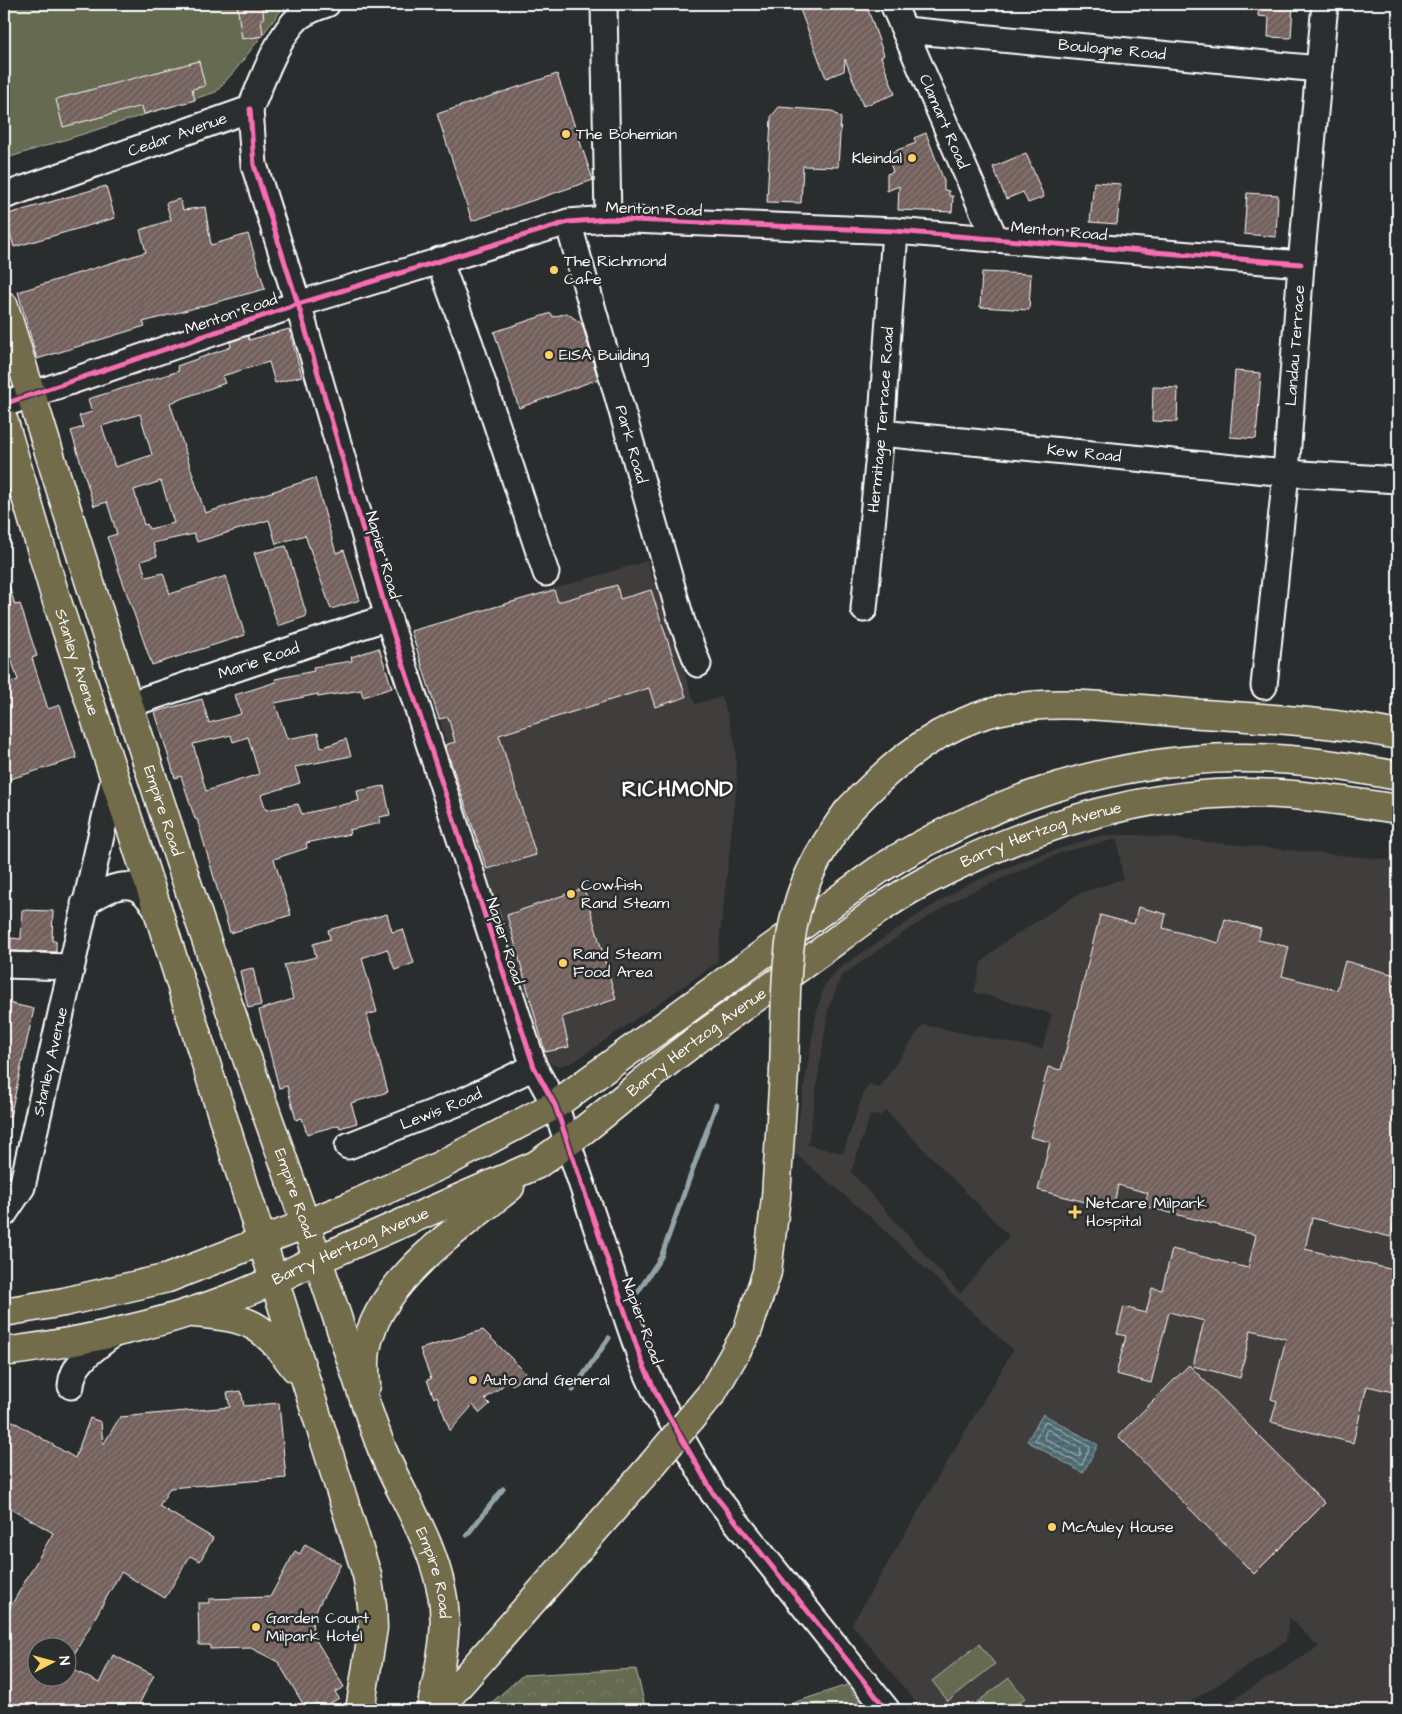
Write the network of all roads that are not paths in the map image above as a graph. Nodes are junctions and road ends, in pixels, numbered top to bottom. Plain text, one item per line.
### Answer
1 (327, 4) edge
2 (604, 4) edge
3 (893, 4) edge
4 (1325, 4) edge
5 (905, 30) junction
6 (1319, 69) junction
7 (250, 109) junction
8 (4, 196) edge
9 (608, 219) junction
10 (568, 222) junction
11 (895, 231) junction
12 (995, 239) junction
13 (439, 260) junction
14 (1301, 264) junction
15 (298, 304) junction
16 (4, 306) edge
17 (31, 396) junction
18 (4, 404) edge
19 (4, 422) edge
20 (881, 433) junction
21 (10, 460) edge
22 (1286, 473) junction
23 (1398, 480) edge
24 (546, 573) dead end
25 (864, 609) dead end
26 (388, 617) junction
27 (698, 664) dead end
28 (1264, 686) dead end
29 (128, 705) junction
30 (1398, 735) edge
31 (1398, 776) edge
32 (114, 778) junction
33 (1398, 809) edge
34 (84, 904) junction
35 (157, 908) junction
36 (4, 965) edge
37 (70, 967) junction
38 (534, 1067) junction
39 (555, 1105) junction
40 (568, 1144) junction
41 (348, 1146) dead end
42 (536, 1165) junction
43 (13, 1184) edge
44 (4, 1214) edge
45 (305, 1222) junction
46 (261, 1242) junction
47 (318, 1260) junction
48 (274, 1281) junction
49 (4, 1312) edge
50 (186, 1312) junction
51 (116, 1332) junction
52 (4, 1352) edge
53 (305, 1381) junction
54 (71, 1386) dead end
55 (367, 1409) junction
56 (360, 1710) edge
57 (431, 1710) edge
58 (437, 1710) edge
59 (887, 1710) edge

1 - 7 street
2 - 9 street
3 - 5 street, Clamart Road
4 - 6 street, Landau Terrace
5 - 6 street, Boulogne Road
5 - 12 street, Clamart Road
6 - 14 street, Landau Terrace
7 - 8 street, Cedar Avenue
7 - 15 street, Napier Road
9 - 10 street, Menton Road
9 - 11 street, Menton Road
10 - 13 street, Menton Road
10 - 27 street, Park Road
11 - 12 street, Menton Road
11 - 20 street, Hermitage Terrace Road
12 - 14 street, Menton Road
13 - 15 street, Menton Road
13 - 24 street
14 - 22 street, Landau Terrace
15 - 17 street, Menton Road
15 - 26 street, Napier Road
16 - 17 main road
17 - 18 street, Menton Road
17 - 29 main road
19 - 21 main road, Stanley Avenue
20 - 22 street, Kew Road
20 - 25 street, Hermitage Terrace Road
21 - 32 main road, Stanley Avenue
22 - 23 street, Kew Road
22 - 28 street, Landau Terrace
26 - 29 street, Marie Road
26 - 38 street, Napier Road
29 - 45 main road, Empire Road
30 - 58 main road, bridge
31 - 39 main road, Barry Hertzog Avenue
32 - 34 street, Stanley Avenue
32 - 35 main road
33 - 40 main road, Barry Hertzog Avenue
34 - 35 street
34 - 37 street, Stanley Avenue
35 - 46 main road
36 - 37 street
37 - 43 street, Stanley Avenue
38 - 39 street, Napier Road
38 - 41 street, Lewis Road
39 - 40 street, Napier Road
39 - 45 main road, Barry Hertzog Avenue
40 - 42 main road, Barry Hertzog Avenue
40 - 59 street, Napier Road
42 - 47 main road, Barry Hertzog Avenue
42 - 55 main road
43 - 44 street, Stanley Avenue
45 - 46 main road, Barry Hertzog Avenue
45 - 47 main road, Empire Road
46 - 48 main road
46 - 49 main road, Barry Hertzog Avenue
47 - 48 main road, Barry Hertzog Avenue
47 - 55 main road, Empire Road
48 - 50 main road, Barry Hertzog Avenue
48 - 53 main road
50 - 51 main road, Barry Hertzog Avenue
50 - 53 main road
51 - 52 main road, Barry Hertzog Avenue
51 - 54 street
53 - 56 main road
55 - 57 main road, Empire Road

